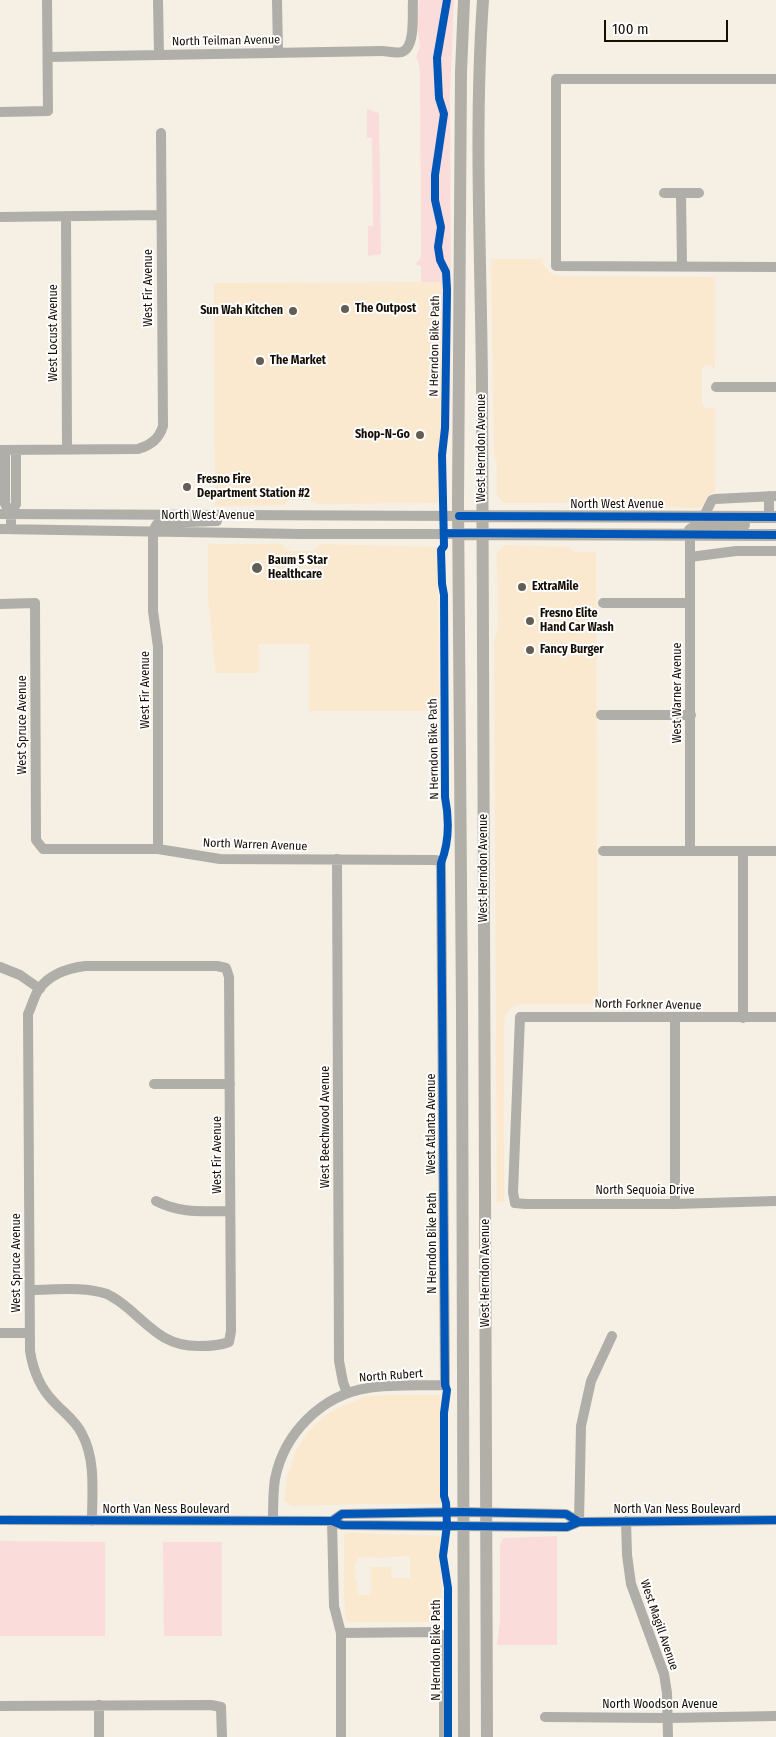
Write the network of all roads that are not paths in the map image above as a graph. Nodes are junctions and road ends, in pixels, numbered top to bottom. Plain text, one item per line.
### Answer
1 (47, 0) edge
2 (158, 0) edge
3 (277, 0) edge
4 (413, 0) edge
5 (464, 0) edge
6 (483, 0) edge
7 (278, 52) junction
8 (159, 55) junction
9 (48, 57) junction
10 (776, 80) edge
11 (0, 112) edge
12 (161, 133) dead end
13 (664, 193) dead end
14 (681, 193) junction
15 (699, 193) dead end
16 (161, 215) junction
17 (66, 216) junction
18 (0, 217) edge
19 (682, 266) junction
20 (776, 267) edge
21 (716, 387) dead end
22 (776, 387) edge
23 (3, 450) edge
24 (16, 450) junction
25 (67, 450) junction
26 (773, 496) edge
27 (5, 514) edge
28 (224, 516) junction
29 (459, 516) junction
30 (482, 516) junction
31 (704, 516) junction
32 (651, 517) junction
33 (685, 517) junction
34 (773, 517) edge
35 (0, 529) edge
36 (11, 530) junction
37 (152, 531) junction
38 (459, 534) junction
39 (482, 534) junction
40 (581, 534) junction
41 (629, 534) junction
42 (690, 534) junction
43 (776, 535) edge
44 (776, 551) edge
45 (690, 557) junction
46 (603, 603) dead end
47 (690, 603) junction
48 (0, 604) edge
49 (601, 715) dead end
50 (691, 715) junction
51 (38, 845) joint
52 (158, 849) junction
53 (603, 850) dead end
54 (690, 851) junction
55 (743, 851) junction
56 (776, 851) edge
57 (337, 859) junction
58 (441, 863) joint
59 (0, 967) edge
60 (40, 989) junction
61 (776, 1017) edge
62 (675, 1018) junction
63 (743, 1018) junction
64 (154, 1084) dead end
65 (230, 1084) junction
66 (156, 1201) dead end
67 (776, 1201) edge
68 (515, 1203) joint
69 (675, 1204) junction
70 (230, 1210) junction
71 (30, 1290) junction
72 (0, 1333) edge
73 (30, 1333) junction
74 (612, 1336) dead end
75 (445, 1385) joint
76 (347, 1393) junction
77 (462, 1512) junction
78 (486, 1512) junction
79 (0, 1520) edge
80 (332, 1520) junction
81 (776, 1520) edge
82 (92, 1521) junction
83 (273, 1521) junction
84 (626, 1521) junction
85 (579, 1522) junction
86 (463, 1525) junction
87 (486, 1526) junction
88 (341, 1633) junction
89 (99, 1705) junction
90 (0, 1706) edge
91 (776, 1716) edge
92 (545, 1717) dead end
93 (668, 1718) junction
94 (99, 1737) edge
95 (222, 1737) edge
96 (341, 1737) edge
97 (444, 1737) edge
98 (464, 1737) edge
99 (487, 1737) edge
100 (668, 1737) edge

1 - 9 street
2 - 8 street
3 - 7 street
4 - 7 street, North Teilman Avenue
5 - 29 main road, West Herndon Avenue
6 - 30 main road, West Herndon Avenue
7 - 8 street, North Teilman Avenue
8 - 9 street, North Teilman Avenue
9 - 11 street
10 - 19 street
12 - 16 street, West Fir Avenue
13 - 14 street
14 - 15 street
14 - 19 street
16 - 17 street
16 - 25 street, West Fir Avenue
17 - 18 street
17 - 25 street, West Locust Avenue
19 - 20 street
21 - 22 street
23 - 24 street
23 - 27 street
24 - 25 street
24 - 27 street
26 - 31 street
26 - 34 street
27 - 28 street, North West Avenue
27 - 36 street
28 - 29 street, North West Avenue
28 - 37 street
29 - 30 main road, North West Avenue
29 - 38 main road, West Herndon Avenue
30 - 32 main road, North West Avenue
30 - 39 main road, West Herndon Avenue
31 - 33 main road, North West Avenue
31 - 34 main road, North West Avenue
32 - 33 main road, North West Avenue
32 - 40 main road
33 - 41 main road
34 - 42 main road
35 - 36 street, North West Avenue
36 - 37 street, North West Avenue
37 - 38 street, North West Avenue
37 - 52 street, West Fir Avenue
38 - 39 main road, North West Avenue
38 - 77 main road, West Herndon Avenue
39 - 40 main road, North West Avenue
39 - 78 main road, West Herndon Avenue
40 - 41 main road, North West Avenue
41 - 42 main road, North West Avenue
42 - 43 main road, North West Avenue
42 - 45 street, West Warner Avenue
44 - 45 street
45 - 47 street, West Warner Avenue
46 - 47 street
47 - 50 street, West Warner Avenue
48 - 51 street, West Spruce Avenue
49 - 50 street
50 - 54 street, West Warner Avenue
51 - 52 street, North Warren Avenue
52 - 57 street, North Warren Avenue
53 - 54 street
54 - 55 street
55 - 56 street
55 - 63 street
57 - 58 street, North Warren Avenue
57 - 76 street, West Beechwood Avenue
58 - 75 street, West Atlanta Avenue
59 - 60 street
60 - 65 street, West Fir Avenue
60 - 71 street, West Spruce Avenue
61 - 63 street, North Forkner Avenue
62 - 63 street, North Forkner Avenue
62 - 68 street, North Forkner Avenue
62 - 69 street
64 - 65 street
65 - 70 street, West Fir Avenue
66 - 70 street
67 - 69 street, North Sequoia Drive
68 - 69 street, North Sequoia Drive
70 - 71 street, West Fir Avenue
71 - 73 street, West Spruce Avenue
72 - 73 street
73 - 82 street, West Spruce Avenue
74 - 85 street
75 - 76 street, North Rubert
76 - 83 street, North Rubert
77 - 78 street, North Van Ness Boulevard
77 - 80 street, North Van Ness Boulevard
77 - 86 main road, West Herndon Avenue
78 - 85 street, North Van Ness Boulevard
78 - 87 main road, West Herndon Avenue
79 - 82 street, North Van Ness Boulevard
80 - 83 street, North Van Ness Boulevard
80 - 86 street, North Van Ness Boulevard
80 - 88 street
81 - 84 street, North Van Ness Boulevard
82 - 83 street, North Van Ness Boulevard
84 - 85 street, North Van Ness Boulevard
84 - 93 street, West Magill Avenue
85 - 87 street, North Van Ness Boulevard
86 - 87 street, North Van Ness Boulevard
86 - 98 main road, West Herndon Avenue
87 - 99 main road, West Herndon Avenue
88 - 96 street
88 - 97 street
89 - 90 street
89 - 94 street
89 - 95 street
91 - 93 street, North Woodson Avenue
92 - 93 street, North Woodson Avenue
93 - 100 street, West Magill Avenue

